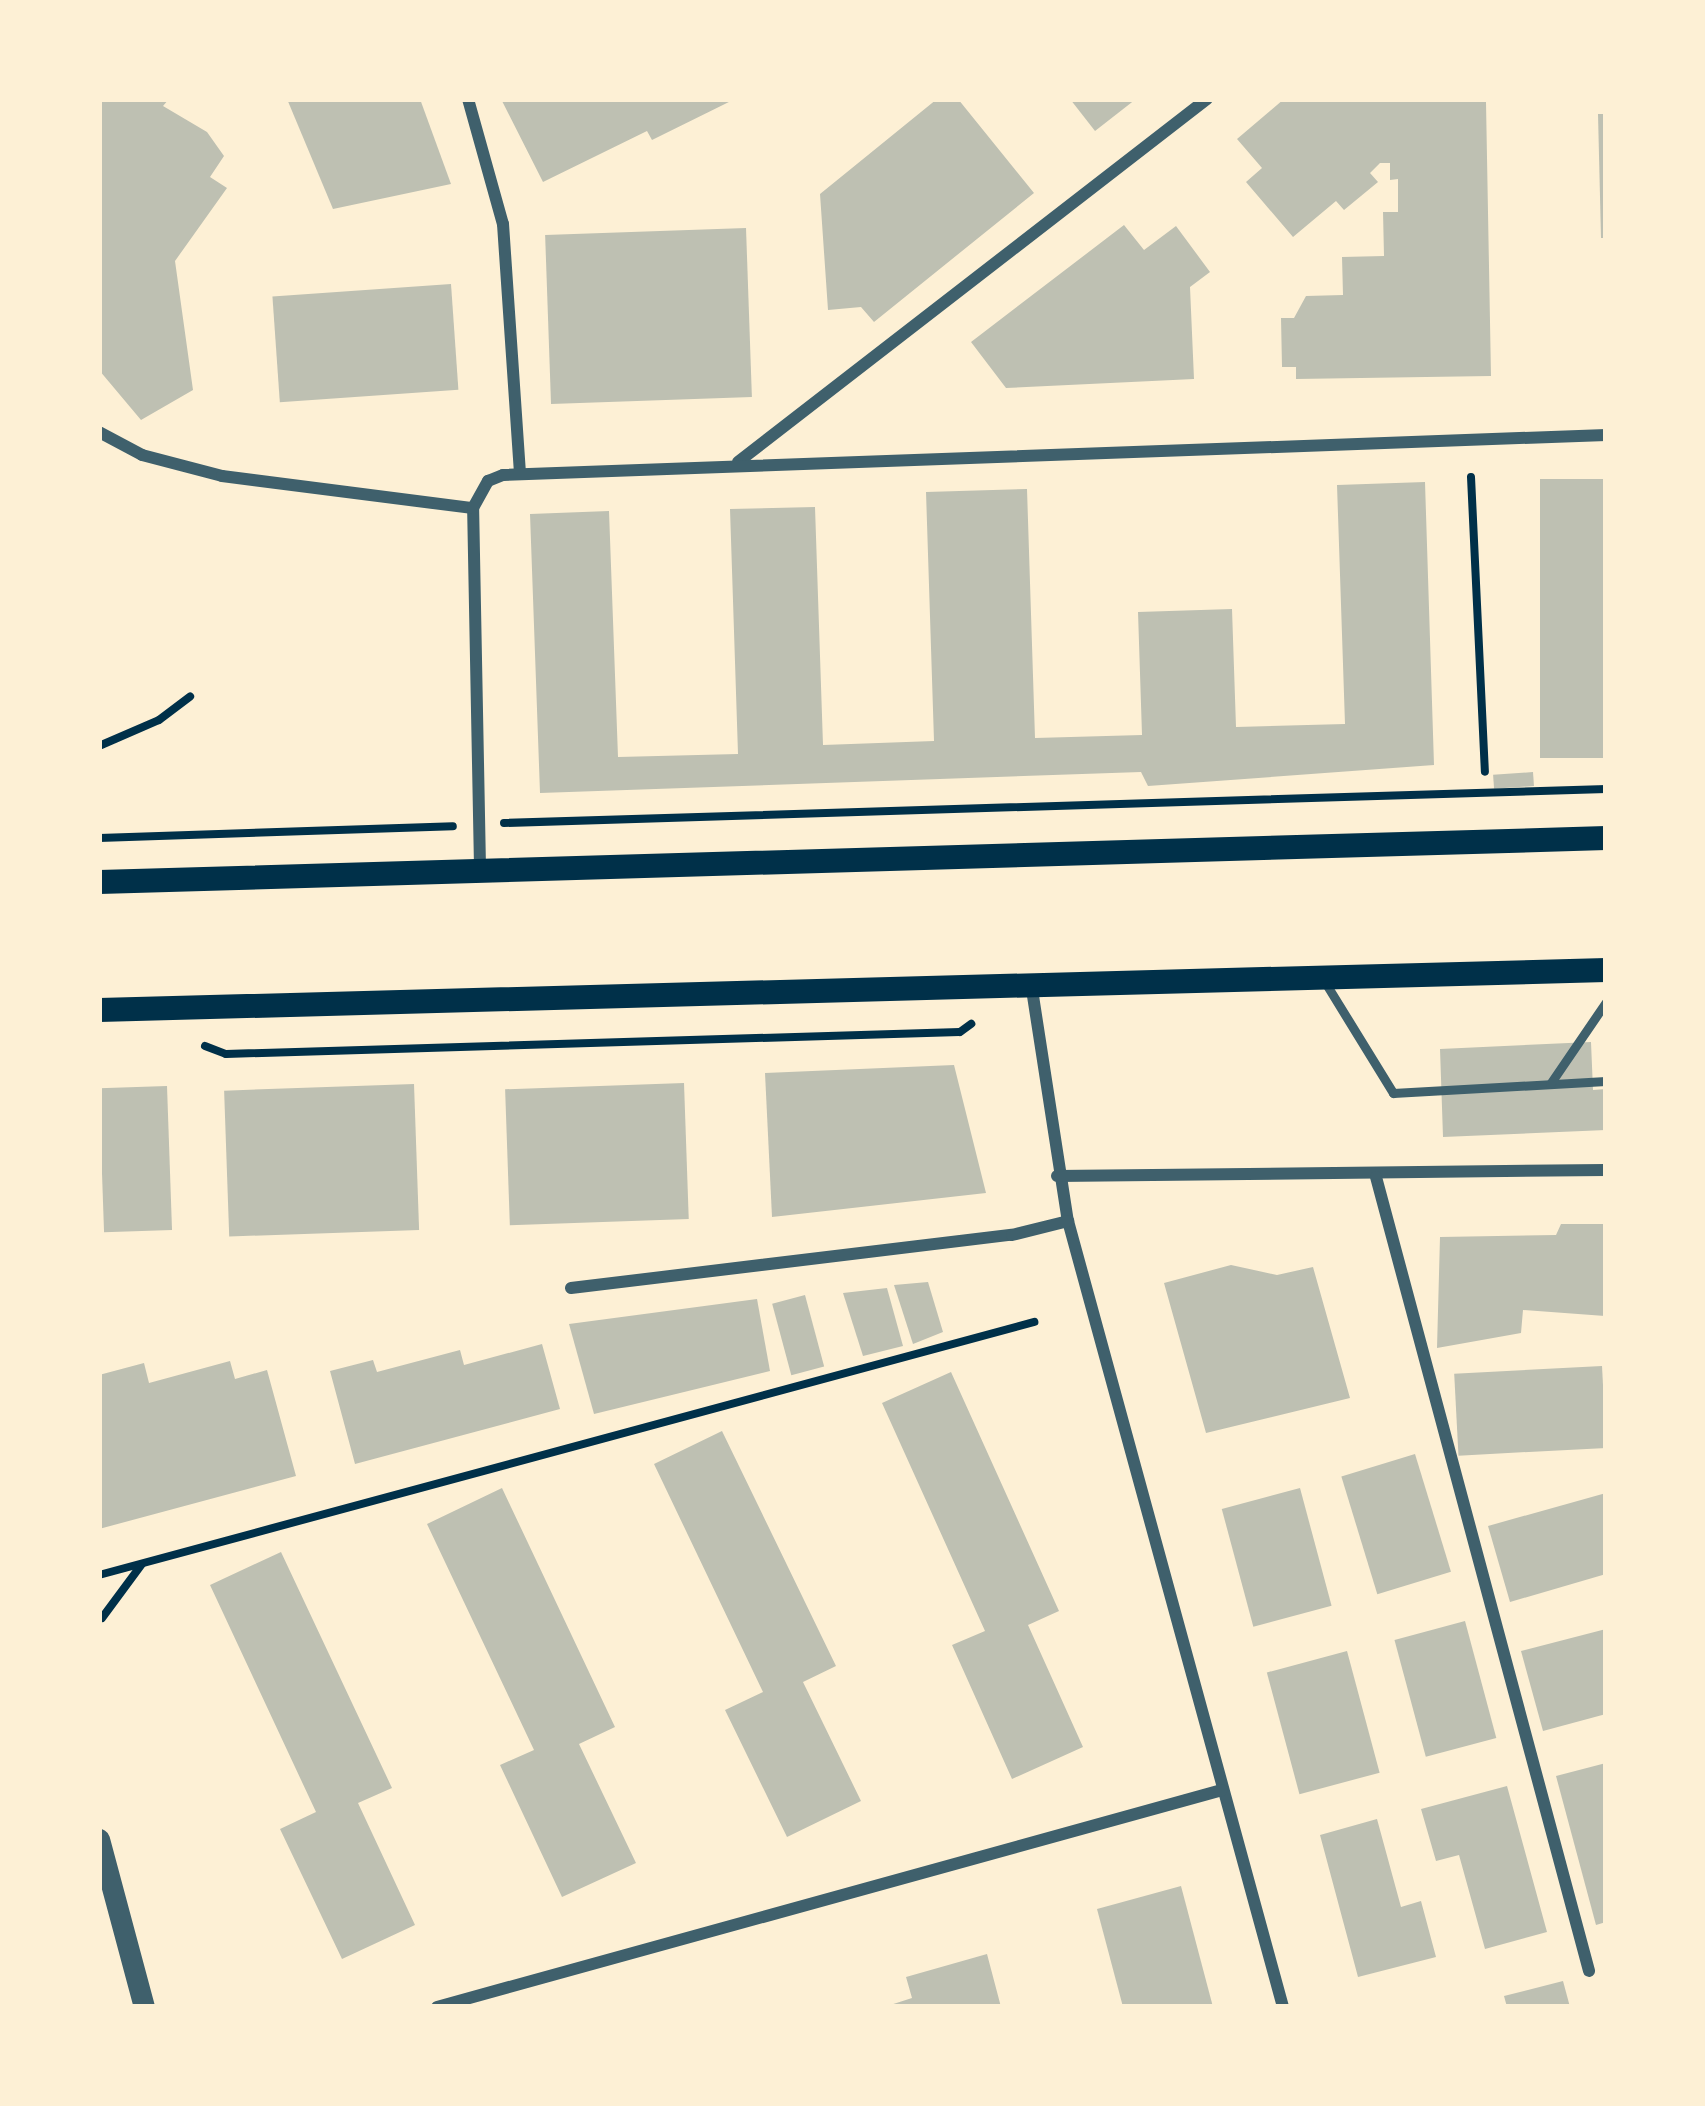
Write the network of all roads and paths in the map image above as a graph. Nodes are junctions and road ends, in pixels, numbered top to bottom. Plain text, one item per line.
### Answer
1 (468, 99) edge
2 (1207, 99) edge
3 (99, 432) edge
4 (1606, 436) edge
5 (736, 464) junction
6 (520, 471) junction
7 (1471, 477) dead end
8 (473, 508) junction
9 (190, 697) dead end
10 (99, 746) edge
11 (1485, 772) dead end
12 (1606, 789) edge
13 (520, 823) dead end
14 (459, 826) dead end
15 (99, 838) edge
16 (1606, 838) edge
17 (480, 867) junction
18 (99, 882) edge
19 (1606, 970) edge
20 (1320, 974) junction
21 (1031, 981) junction
22 (1606, 1002) edge
23 (99, 1010) edge
24 (960, 1032) dead end
25 (226, 1054) dead end
26 (1606, 1081) edge
27 (1550, 1084) junction
28 (1606, 1170) edge
29 (1058, 1176) junction
30 (1376, 1177) junction
31 (1068, 1221) junction
32 (572, 1288) dead end
33 (1034, 1322) dead end
34 (142, 1564) junction
35 (99, 1575) edge
36 (101, 1618) edge
37 (1222, 1790) junction
38 (99, 1839) edge
39 (1589, 1971) dead end
40 (144, 2007) edge
41 (437, 2007) edge
42 (1282, 2007) edge

1 - 6 street
2 - 5 street
3 - 8 street
4 - 5 street
5 - 6 street
6 - 8 street
7 - 11 path
8 - 17 street
9 - 10 path
12 - 13 path
14 - 15 path
16 - 17 main road
17 - 18 main road
19 - 20 main road
20 - 21 main road
20 - 27 lane
21 - 23 main road
21 - 29 street
22 - 27 lane
24 - 25 path
26 - 27 lane
28 - 30 street
29 - 30 street
29 - 31 street
30 - 39 street
31 - 32 street
31 - 37 street
33 - 34 path
34 - 35 path
34 - 36 path
37 - 41 street
37 - 42 street
38 - 40 street

